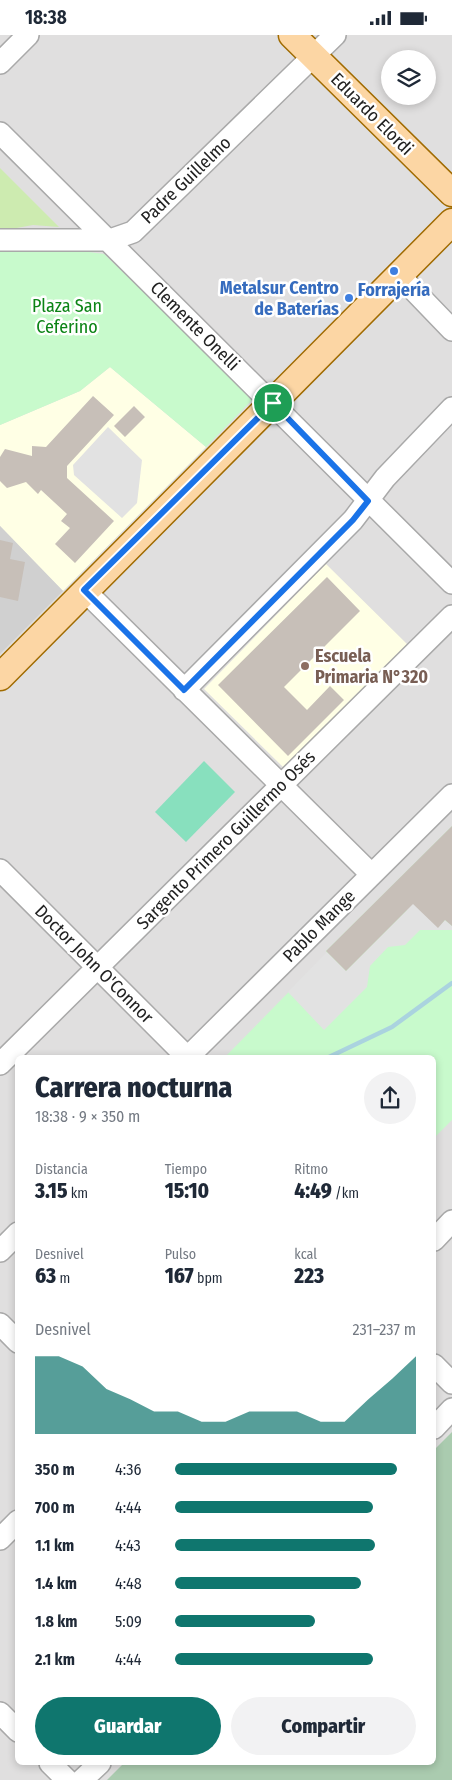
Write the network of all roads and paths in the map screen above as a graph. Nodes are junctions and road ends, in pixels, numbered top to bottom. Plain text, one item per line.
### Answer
1 (28, 35) edge
2 (292, 35) edge
3 (335, 35) edge
4 (314, 56) junction
5 (0, 63) edge
6 (0, 133) edge
7 (452, 193) edge
8 (452, 222) edge
9 (0, 240) edge
10 (110, 240) junction
11 (400, 277) junction
12 (452, 331) edge
13 (273, 403) junction
14 (452, 408) edge
15 (368, 501) junction
16 (452, 583) edge
17 (84, 590) junction
18 (452, 616) edge
19 (0, 677) edge
20 (184, 690) junction
21 (281, 786) junction
22 (452, 795) edge
23 (0, 871) edge
24 (371, 874) junction
25 (98, 968) junction
26 (185, 1055) edge
27 (189, 1055) edge
28 (0, 1064) edge
29 (452, 1221) edge
30 (15, 1236) edge
31 (436, 1238) edge
32 (0, 1251) edge
33 (0, 1324) edge
34 (15, 1339) edge
35 (436, 1367) edge
36 (452, 1383) edge
37 (452, 1409) edge
38 (436, 1426) edge
39 (15, 1524) edge
40 (0, 1539) edge
41 (0, 1713) edge
42 (15, 1728) edge
43 (52, 1765) edge
44 (98, 1765) edge
45 (67, 1780) edge
46 (82, 1780) edge

1 - 5 street
2 - 4 main road, Eduardo Elordi
3 - 4 street, Padre Guillelmo
4 - 7 main road, Eduardo Elordi
4 - 10 street, Padre Guillelmo
6 - 10 street, Clemente Onelli
8 - 11 main road
9 - 10 street, Padre Guillelmo
10 - 13 street, Clemente Onelli
11 - 12 street
11 - 13 main road
13 - 15 street, Clemente Onelli
13 - 17 main road
14 - 15 street
15 - 16 street, Clemente Onelli
15 - 20 street
17 - 19 main road
17 - 20 street
18 - 21 street, Sargento Primero Guillermo Osés
20 - 21 street
21 - 24 street
21 - 25 street, Sargento Primero Guillermo Osés
22 - 24 street, Pablo Mange
23 - 25 street, Doctor John O'Connor
24 - 27 street, Pablo Mange
25 - 26 street, Doctor John O'Connor
25 - 28 street, Sargento Primero Guillermo Osés
29 - 31 street
30 - 32 street
33 - 34 street
35 - 36 street
37 - 38 street
39 - 40 street
41 - 42 street
43 - 45 street
44 - 46 street

